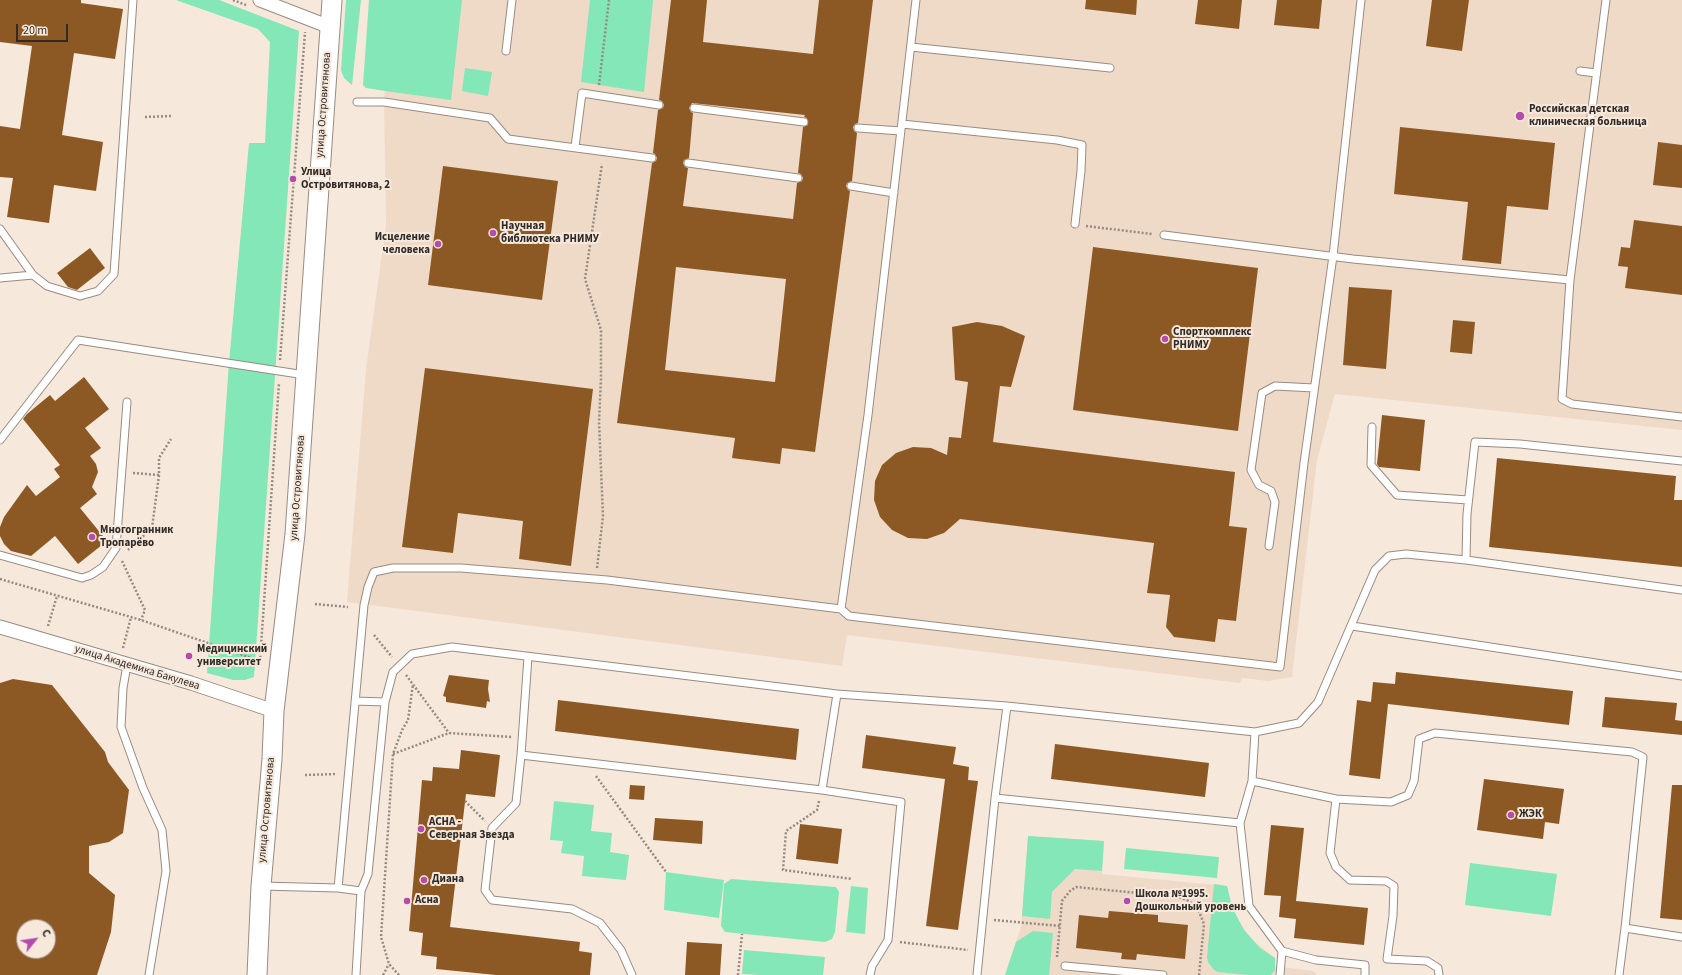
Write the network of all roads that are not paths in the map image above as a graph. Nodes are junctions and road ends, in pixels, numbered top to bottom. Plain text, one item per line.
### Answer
1 (133, 0) edge
2 (260, 0) edge
3 (332, 0) edge
4 (512, 0) edge
5 (916, 0) edge
6 (1361, 0) edge
7 (1606, 0) edge
8 (330, 27) junction
9 (911, 47) junction
10 (506, 51) dead end
11 (1110, 68) dead end
12 (1580, 71) dead end
13 (1596, 73) junction
14 (357, 102) dead end
15 (659, 105) dead end
16 (694, 108) dead end
17 (804, 122) dead end
18 (858, 128) dead end
19 (902, 128) junction
20 (574, 147) junction
21 (652, 158) dead end
22 (688, 163) dead end
23 (798, 178) dead end
24 (851, 186) dead end
25 (894, 193) junction
26 (1075, 224) road end
27 (0, 229) edge
28 (1164, 235) road end
29 (1333, 256) junction
30 (33, 275) junction
31 (0, 278) edge
32 (1570, 280) junction
33 (306, 376) junction
34 (1314, 388) junction
35 (127, 402) dead end
36 (1682, 417) edge
37 (1372, 427) dead end
38 (0, 440) edge
39 (1682, 461) edge
40 (1468, 500) junction
41 (1269, 546) dead end
42 (0, 555) edge
43 (1466, 560) junction
44 (1682, 590) edge
45 (842, 610) junction
46 (1352, 626) junction
47 (0, 627) edge
48 (528, 657) junction
49 (123, 664) junction
50 (1682, 676) edge
51 (837, 694) junction
52 (355, 701) junction
53 (385, 702) junction
54 (1007, 706) junction
55 (274, 711) junction
56 (1255, 732) junction
57 (521, 755) junction
58 (1252, 781) junction
59 (822, 790) junction
60 (995, 798) junction
61 (1336, 799) junction
62 (1240, 823) junction
63 (261, 886) junction
64 (338, 888) junction
65 (360, 891) junction
66 (1626, 928) junction
67 (1682, 937) edge
68 (1282, 951) junction
69 (1065, 966) road end
70 (149, 975) edge
71 (257, 975) edge
72 (356, 975) edge
73 (632, 975) edge
74 (870, 975) edge
75 (978, 975) edge
76 (1162, 975) edge
77 (1280, 975) edge
78 (1365, 975) edge
79 (1439, 975) edge
80 (1619, 975) edge

1 - 30 lane
2 - 8 street
3 - 8 main road, улица Островитянова
4 - 10 lane
5 - 9 lane
6 - 29 lane
7 - 13 lane
8 - 33 main road, улица Островитянова
9 - 11 lane
9 - 19 lane
12 - 13 lane
13 - 32 lane
14 - 20 lane
15 - 20 lane
16 - 17 lane
18 - 19 lane
19 - 25 lane
19 - 26 lane
20 - 21 lane
22 - 23 lane
24 - 25 lane
25 - 45 lane
27 - 30 lane
28 - 29 lane
29 - 32 lane
29 - 34 lane
30 - 31 lane
32 - 36 lane
33 - 38 lane
33 - 55 main road, улица Островитянова
34 - 41 lane
34 - 45 lane
35 - 42 lane
37 - 40 lane
39 - 40 lane
40 - 43 lane
43 - 44 lane
43 - 46 lane
45 - 52 lane
46 - 50 lane
46 - 56 lane
47 - 49 street, улица Академика Бакулева
48 - 51 lane
48 - 53 lane
48 - 57 lane
49 - 55 street, улица Академика Бакулева
49 - 70 lane
51 - 54 lane
51 - 59 lane
52 - 53 lane
52 - 64 lane
53 - 65 lane
54 - 56 lane
54 - 60 lane
55 - 63 main road, улица Островитянова
56 - 58 lane
57 - 59 lane
57 - 73 lane
58 - 61 lane
58 - 62 lane
59 - 74 lane
60 - 62 lane
60 - 75 lane
61 - 66 lane
61 - 79 lane
62 - 68 lane
63 - 64 lane
63 - 71 main road, улица Островитянова
64 - 65 lane
65 - 72 lane
66 - 67 lane
66 - 80 lane
68 - 77 lane
68 - 78 lane
69 - 76 lane

